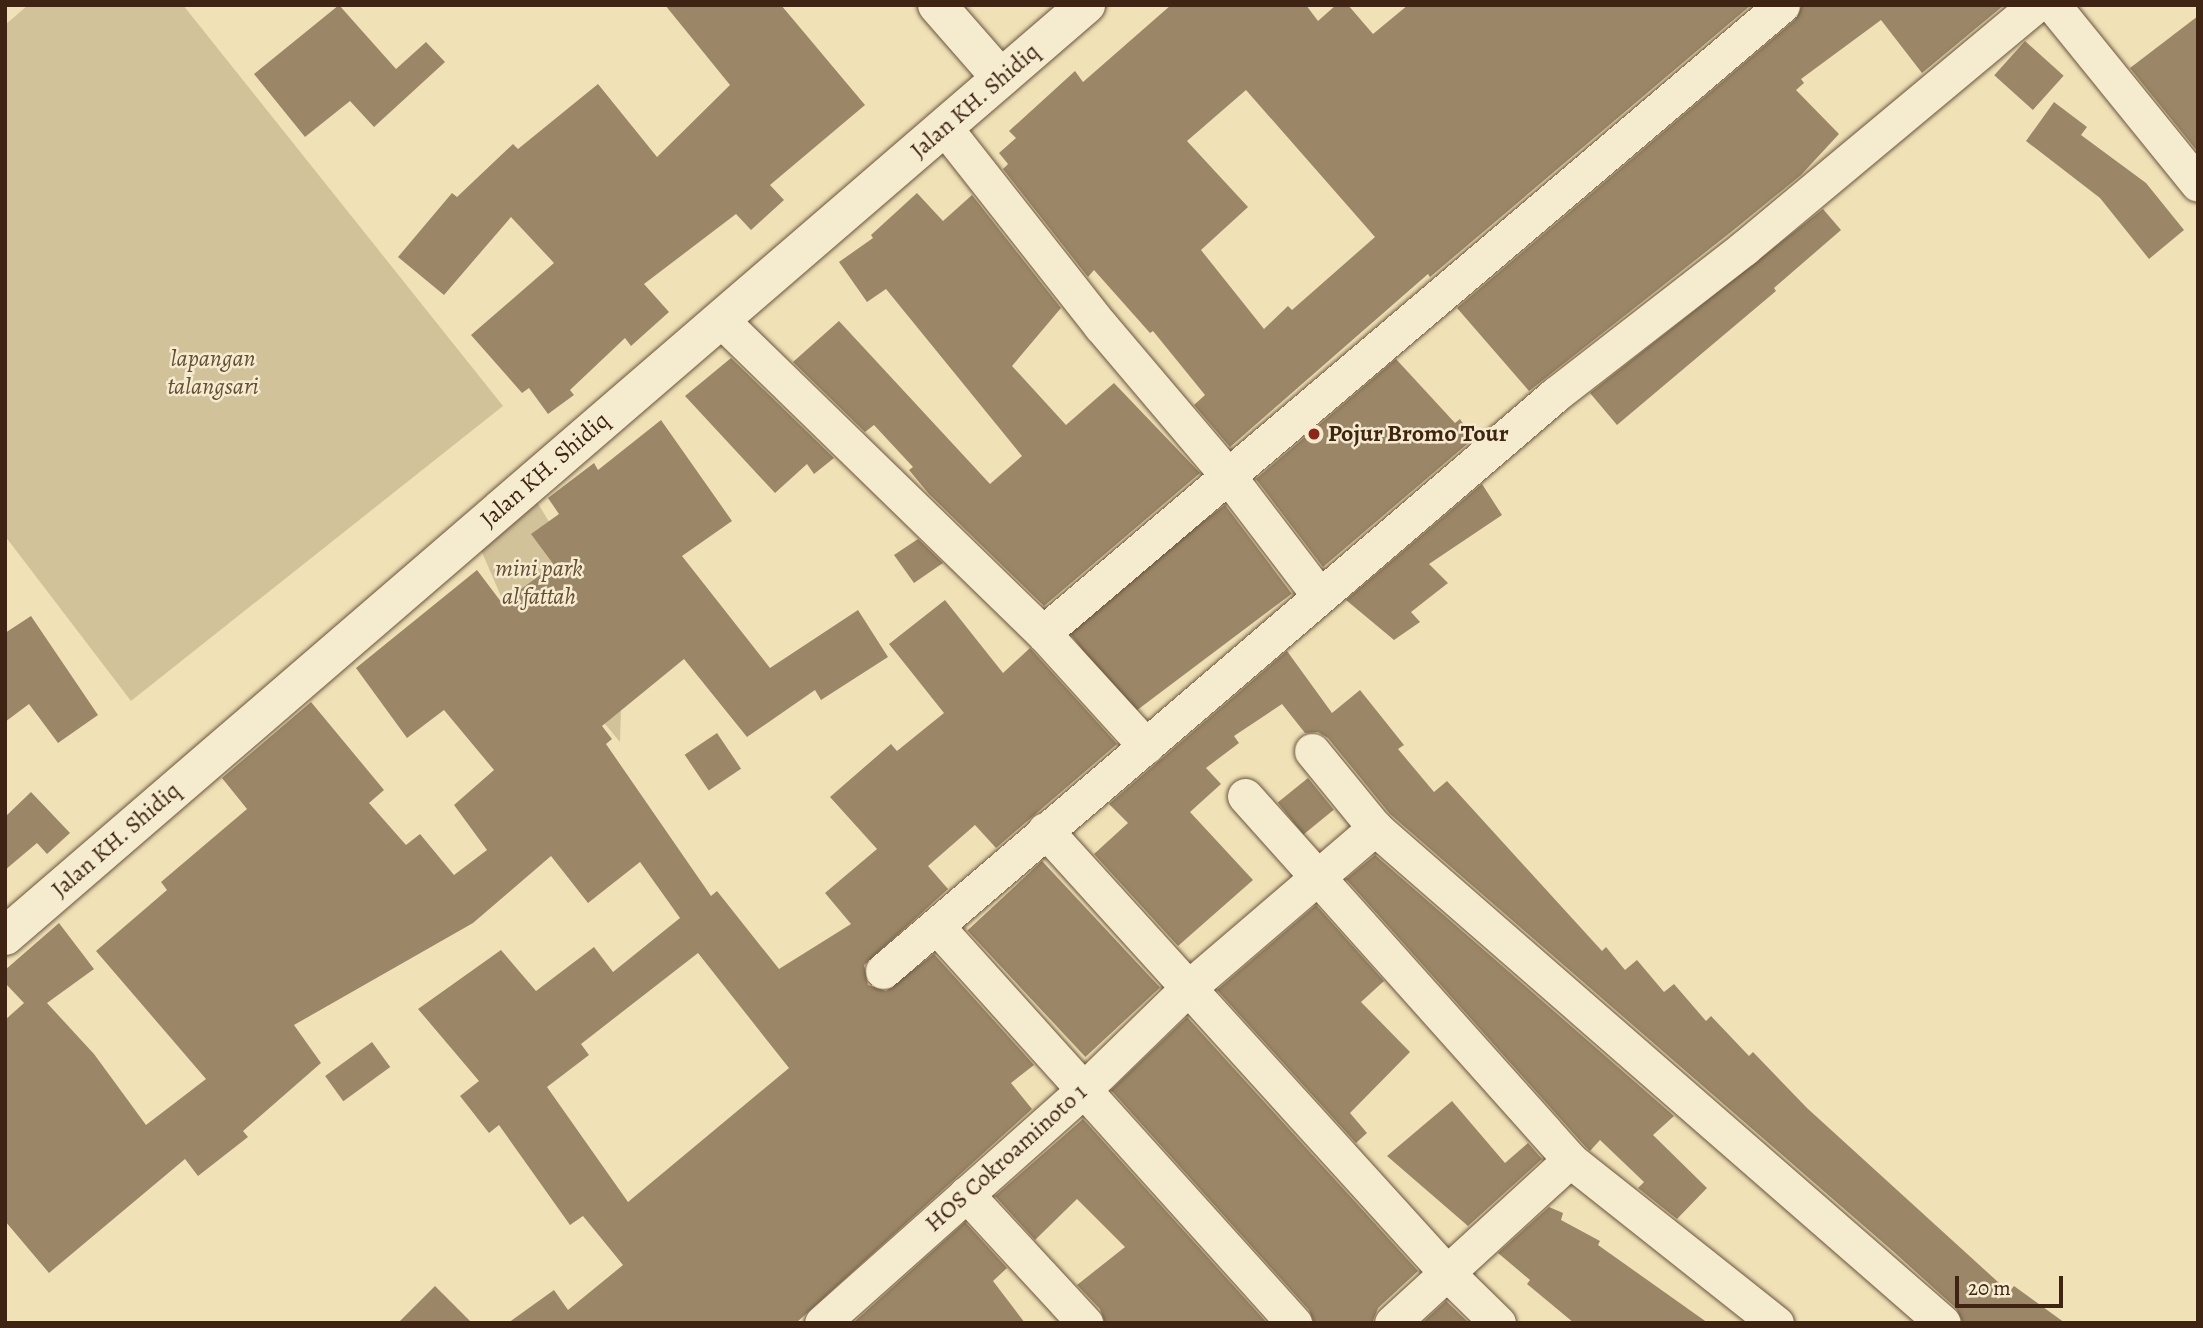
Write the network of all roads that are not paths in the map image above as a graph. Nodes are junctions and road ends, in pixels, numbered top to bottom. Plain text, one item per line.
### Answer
1 (937, 5) edge
2 (1086, 5) edge
3 (1782, 5) edge
4 (2036, 5) edge
5 (2053, 5) edge
6 (1001, 78) junction
7 (945, 128) junction
8 (2198, 184) edge
9 (720, 319) junction
10 (1229, 477) junction
11 (1318, 594) junction
12 (1043, 633) junction
13 (1146, 746) junction
14 (1312, 751) dead end
15 (1245, 796) dead end
16 (1375, 828) junction
17 (1045, 830) junction
18 (1319, 879) junction
19 (937, 928) junction
20 (5, 936) edge
21 (883, 971) dead end
22 (1187, 989) junction
23 (1082, 1091) junction
24 (1570, 1160) junction
25 (966, 1194) junction
26 (1448, 1274) junction
27 (822, 1323) edge
28 (1085, 1323) edge
29 (1294, 1323) edge
30 (1392, 1323) edge
31 (1498, 1323) edge
32 (1776, 1323) edge
33 (1943, 1323) edge

1 - 6 main road
2 - 6 main road, Jalan KH. Shidiq
3 - 10 street
4 - 11 street
5 - 8 street
6 - 7 main road, Jalan KH. Shidiq
7 - 9 main road, Jalan KH. Shidiq
7 - 10 street
9 - 12 street
9 - 20 main road, Jalan KH. Shidiq
10 - 11 street
10 - 12 street
11 - 13 street
12 - 13 street
13 - 17 street
14 - 16 street
15 - 18 street
16 - 18 street, HOS Cokroaminoto 1
16 - 33 street
17 - 19 street
17 - 22 street
18 - 22 street, HOS Cokroaminoto 1
18 - 24 street
19 - 21 street
19 - 23 street
22 - 23 street, HOS Cokroaminoto 1
22 - 26 street
23 - 25 street, HOS Cokroaminoto 1
23 - 29 street
24 - 26 street
24 - 32 street
25 - 27 street, HOS Cokroaminoto 1
25 - 28 street
26 - 30 street
26 - 31 street

